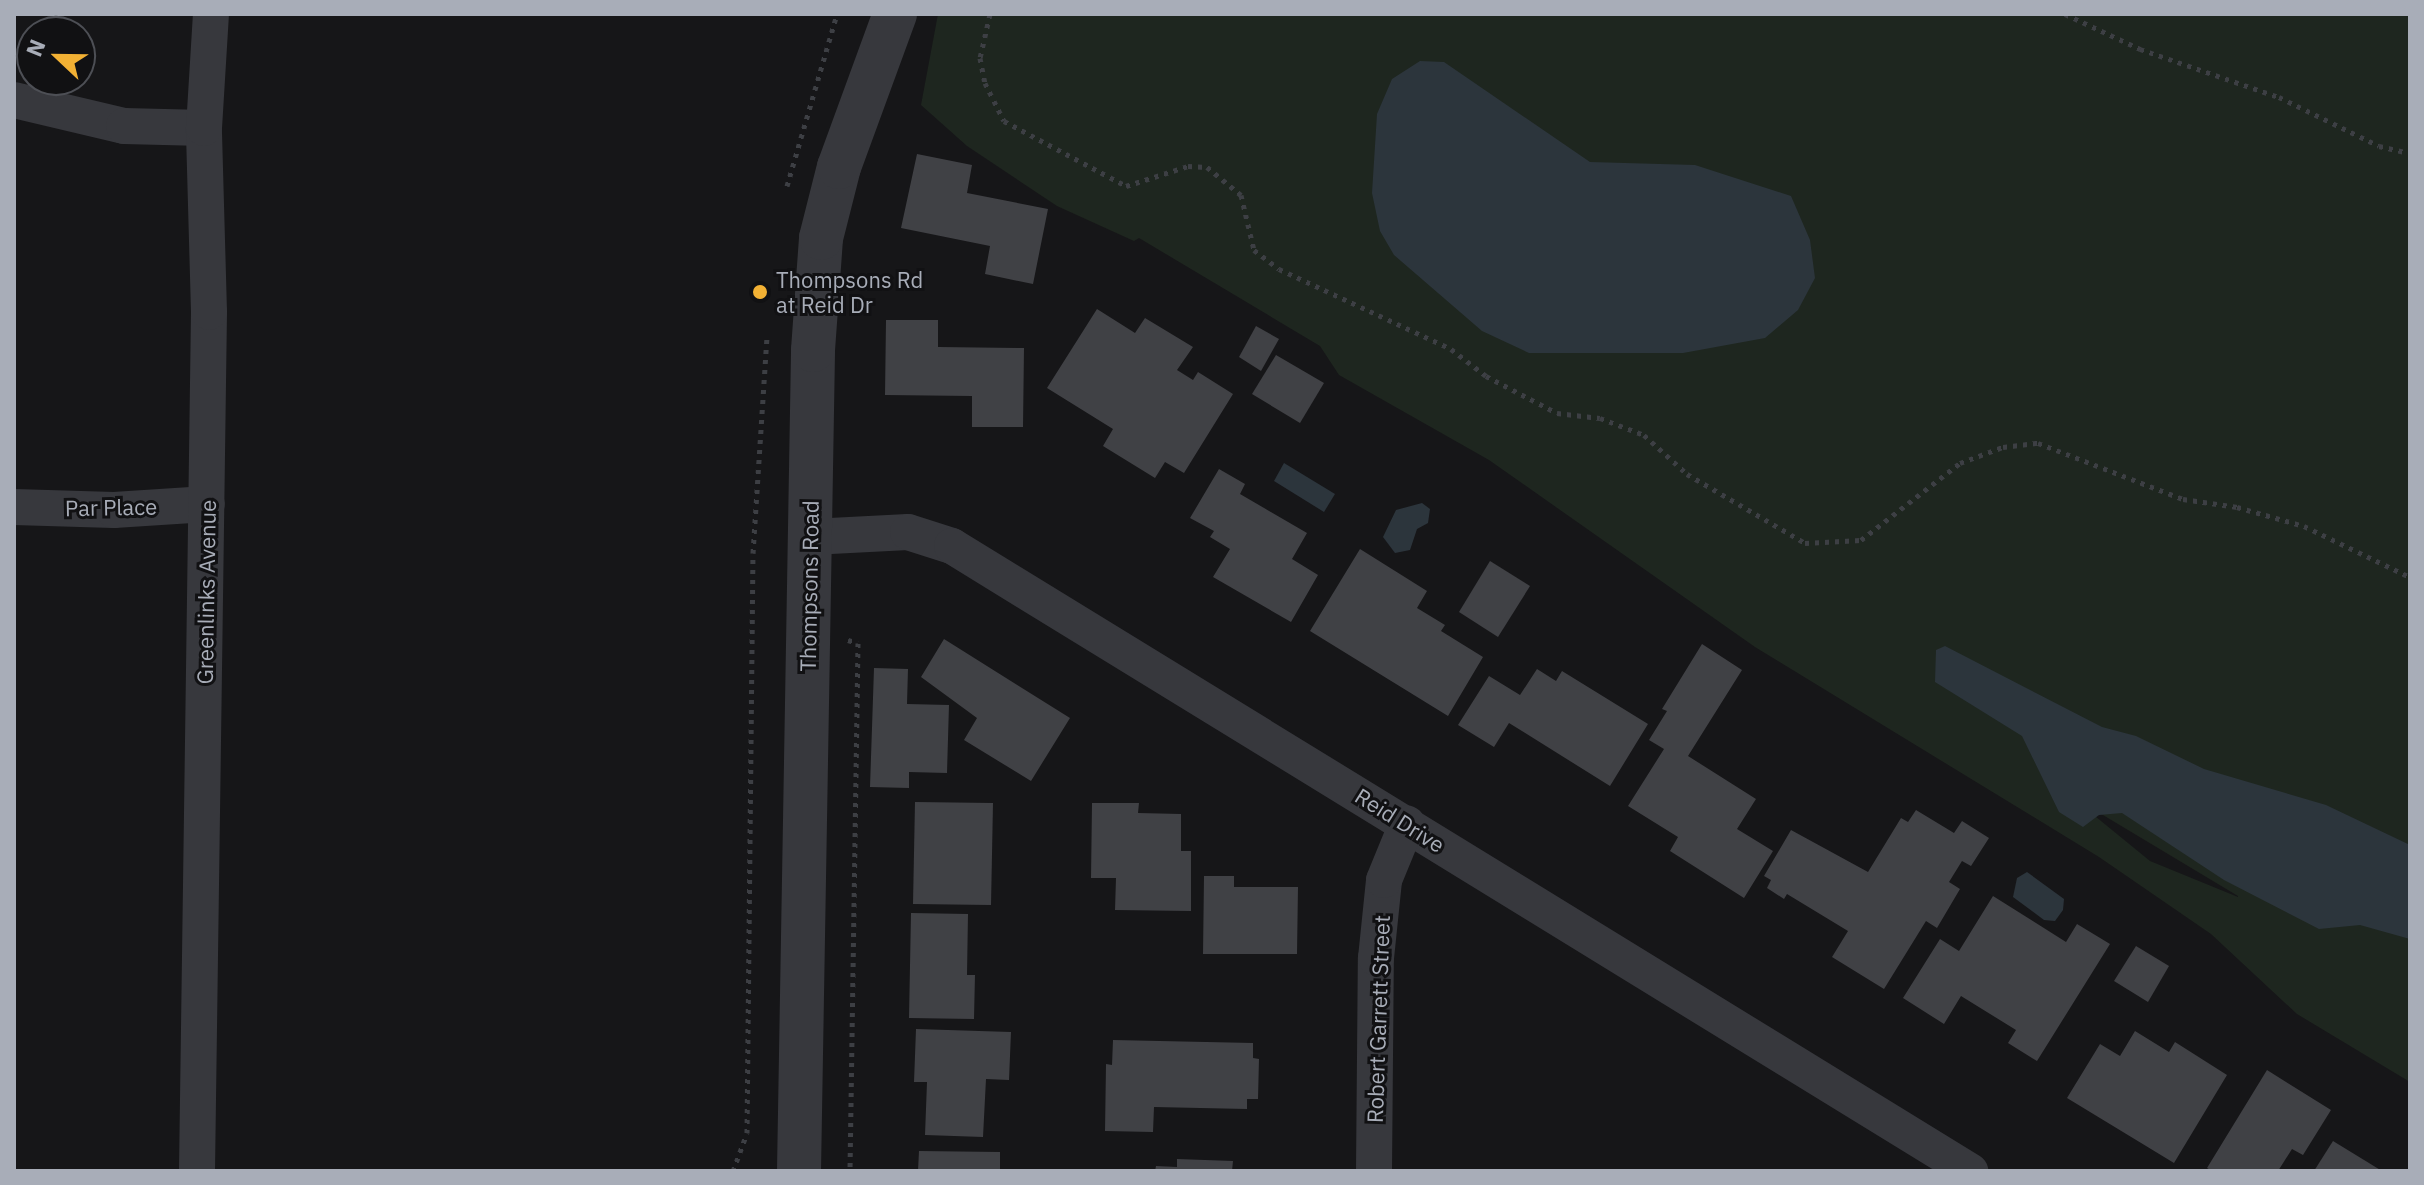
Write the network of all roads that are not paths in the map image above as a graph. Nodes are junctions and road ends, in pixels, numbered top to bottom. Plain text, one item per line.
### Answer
1 (211, 14) edge
2 (895, 14) edge
3 (14, 100) edge
4 (204, 128) junction
5 (207, 504) junction
6 (14, 507) edge
7 (811, 537) junction
8 (1407, 824) junction
9 (197, 1171) edge
10 (799, 1171) edge
11 (1374, 1171) edge
12 (1969, 1171) edge

1 - 4 street, Greenlinks Avenue
2 - 7 street, Thompsons Road
3 - 4 street
4 - 5 street, Greenlinks Avenue
5 - 6 street, Par Place
5 - 9 street, Greenlinks Avenue
7 - 8 street, Reid Drive
7 - 10 street, Thompsons Road
8 - 11 street, Robert Garrett Street
8 - 12 street, Reid Drive

